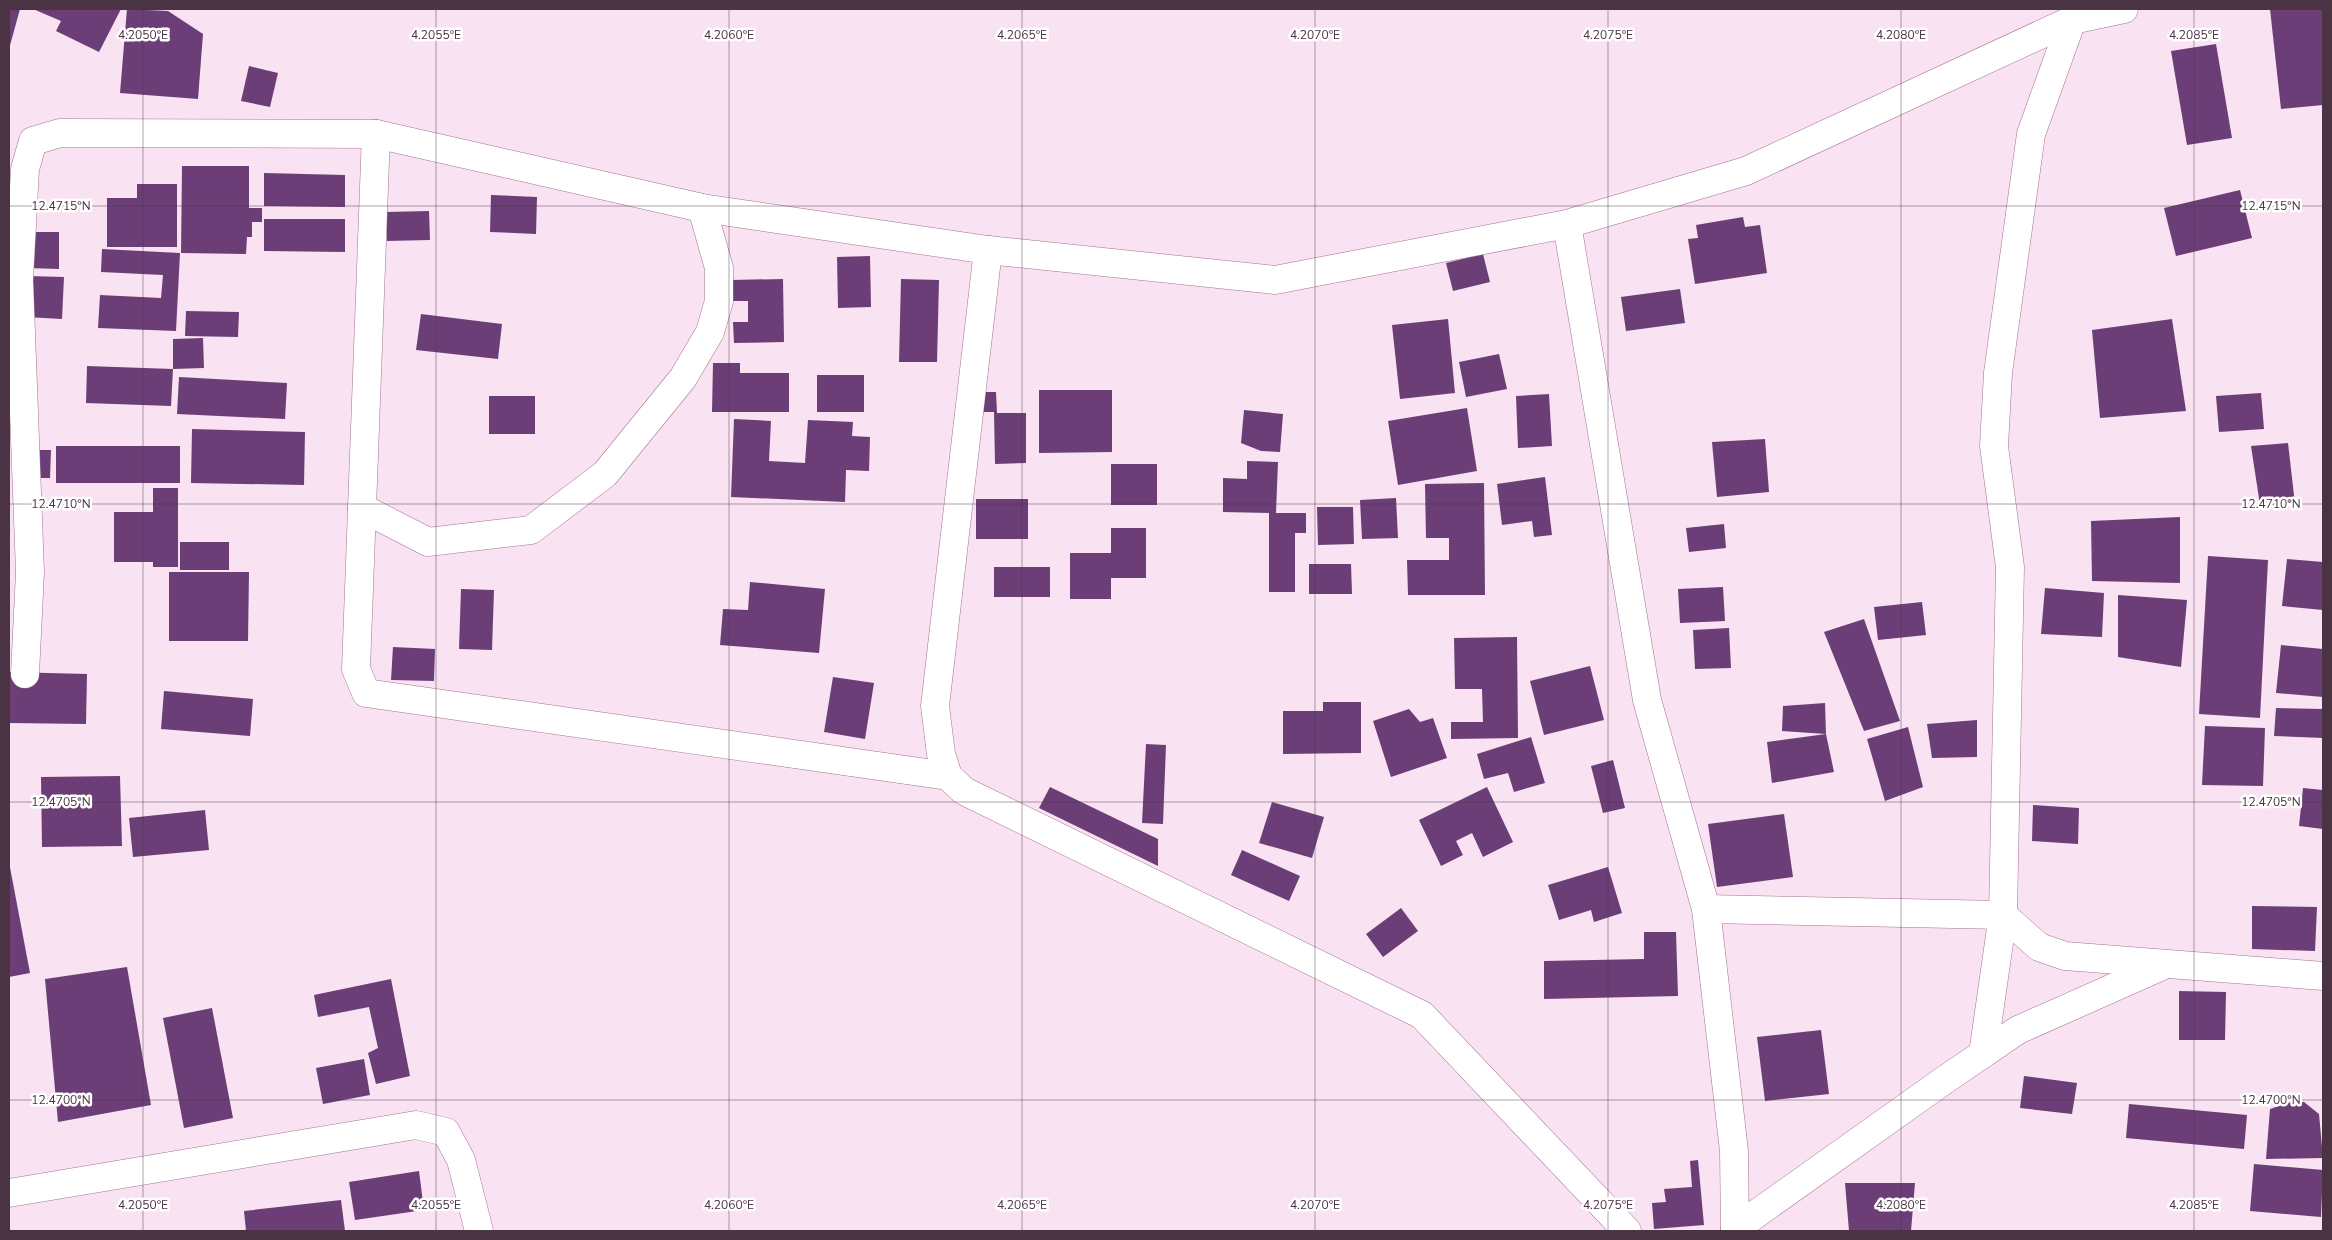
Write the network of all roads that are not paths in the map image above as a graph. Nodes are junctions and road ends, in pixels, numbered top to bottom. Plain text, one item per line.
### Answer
1 (2124, 9) edge
2 (2072, 20) junction
3 (376, 134) junction
4 (702, 208) junction
5 (1567, 224) junction
6 (988, 250) junction
7 (14, 280) edge
8 (362, 508) junction
9 (19, 573) edge
10 (25, 674) dead end
11 (948, 776) junction
12 (1706, 909) junction
13 (2003, 915) junction
14 (2166, 964) junction
15 (2323, 976) edge
16 (1983, 1054) junction
17 (9, 1193) edge
18 (1735, 1230) edge
19 (479, 1231) edge
20 (1627, 1231) edge

1 - 2 street
2 - 5 street
2 - 13 street
3 - 4 street
3 - 7 street
3 - 8 street
4 - 6 street
4 - 8 street
5 - 6 street
5 - 12 street
6 - 11 street
7 - 9 street
8 - 11 street
9 - 10 street
11 - 20 street
12 - 13 street
12 - 18 street
13 - 14 street
13 - 16 street
14 - 15 street
14 - 16 street
16 - 18 street
17 - 19 street

